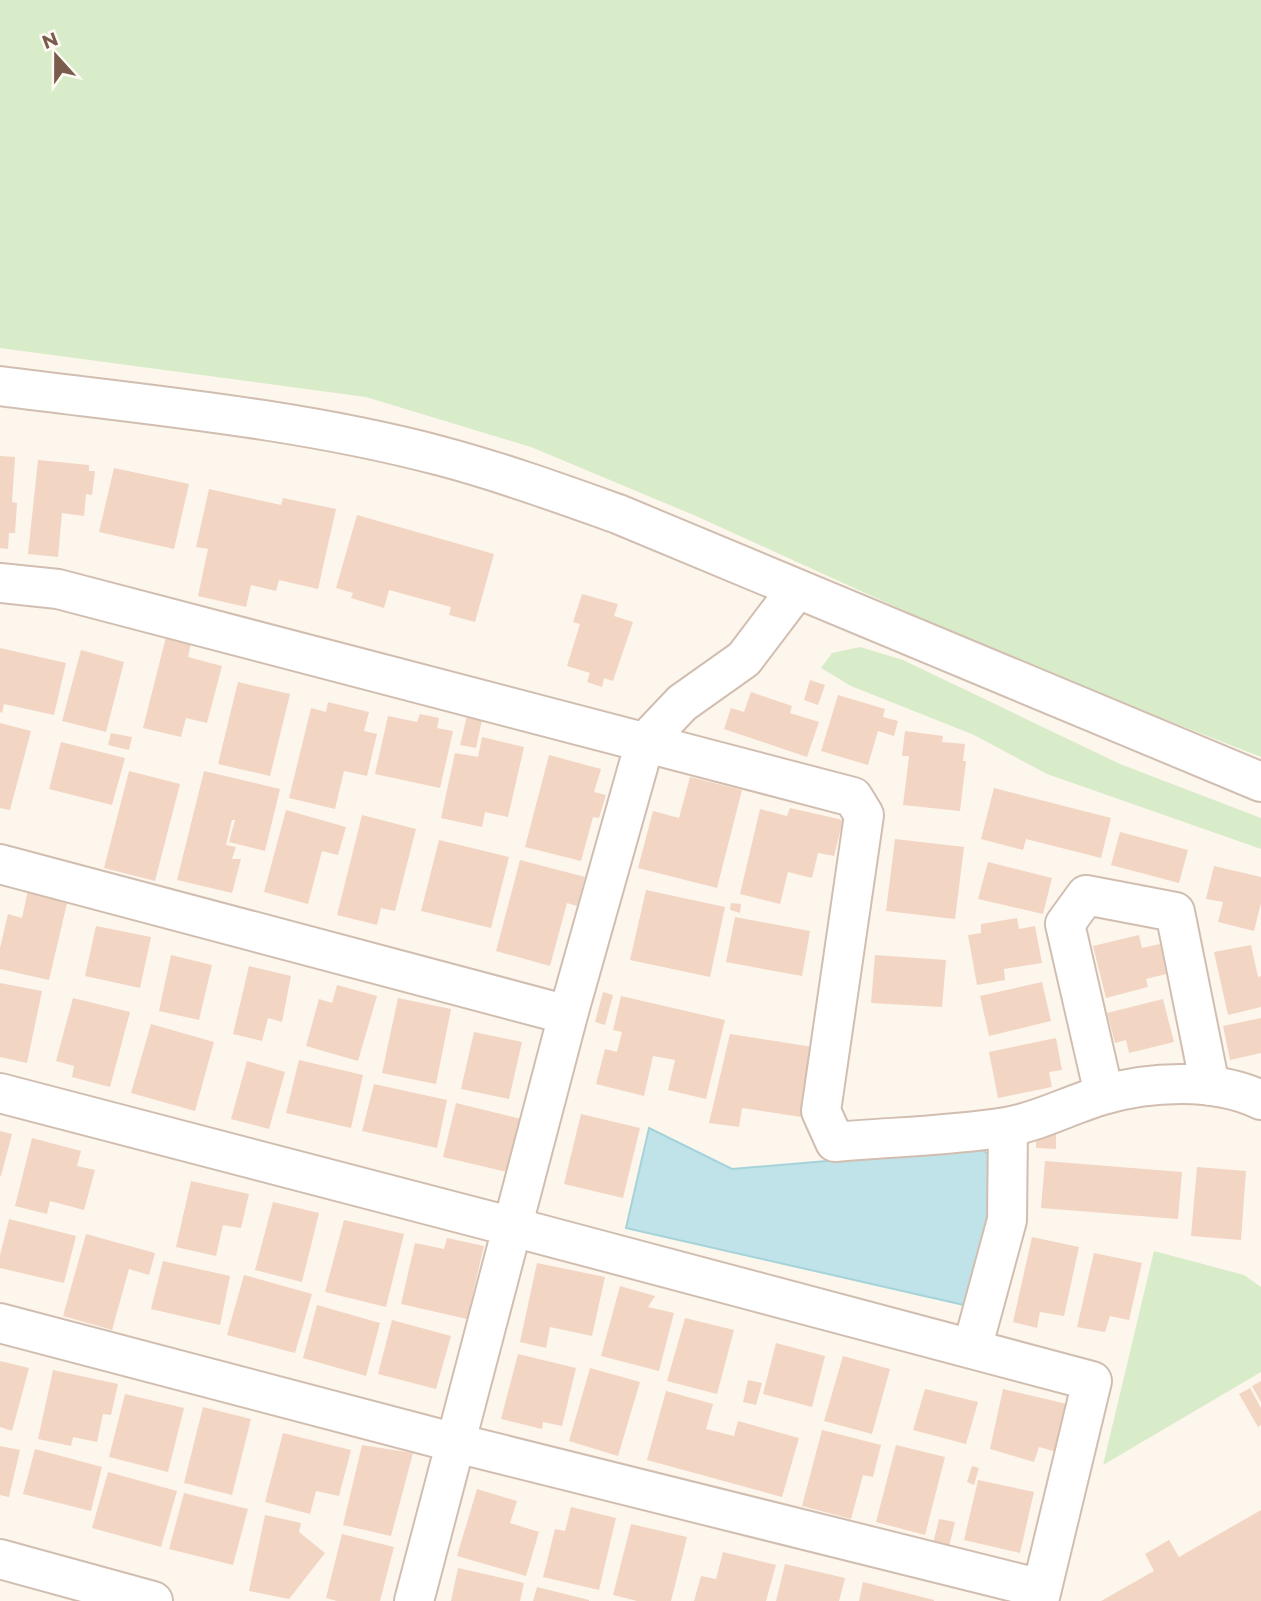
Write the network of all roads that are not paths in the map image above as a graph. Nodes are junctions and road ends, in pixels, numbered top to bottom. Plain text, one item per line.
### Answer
1 (0, 386) edge
2 (0, 583) edge
3 (797, 589) junction
4 (645, 742) junction
5 (1261, 782) edge
6 (0, 864) edge
7 (568, 1015) junction
8 (1210, 1086) junction
9 (0, 1093) edge
10 (1104, 1094) junction
11 (1261, 1100) edge
12 (1008, 1127) junction
13 (513, 1227) junction
14 (0, 1323) edge
15 (972, 1349) junction
16 (456, 1443) junction
17 (0, 1559) edge
18 (1041, 1595) edge
19 (153, 1601) edge
20 (414, 1601) edge

1 - 3 street
2 - 4 street
3 - 4 street
3 - 5 street
4 - 7 street
4 - 12 street
6 - 7 street
7 - 13 street
8 - 10 street
8 - 10 street
8 - 11 street
9 - 13 street
10 - 12 street
12 - 15 street
13 - 15 street
13 - 16 street
14 - 16 street
15 - 18 street
16 - 18 street
16 - 20 street
17 - 19 street

